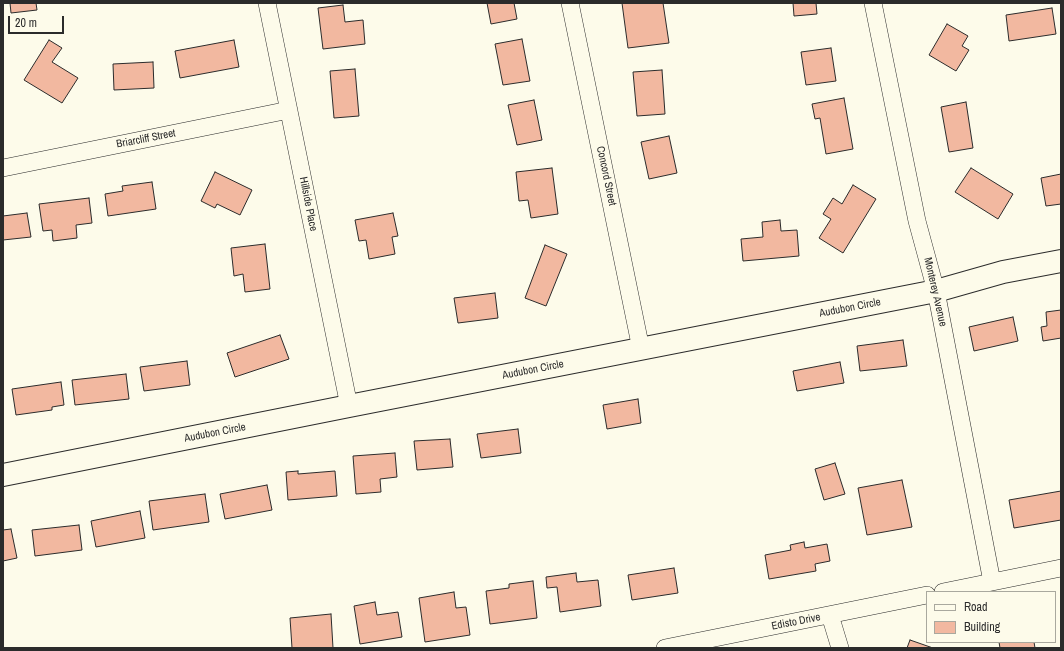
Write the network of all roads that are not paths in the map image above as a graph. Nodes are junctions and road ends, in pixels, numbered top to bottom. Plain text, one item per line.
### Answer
1 (267, 3) edge
2 (570, 3) edge
3 (873, 3) edge
4 (289, 110) junction
5 (3, 168) edge
6 (1061, 261) edge
7 (936, 291) junction
8 (642, 349) junction
9 (349, 406) junction
10 (3, 475) edge
11 (1061, 568) edge
12 (992, 582) junction
13 (948, 591) edge
14 (926, 595) edge
15 (830, 615) junction
16 (665, 648) edge
17 (840, 648) edge

1 - 4 street, Hillside Place
2 - 8 street, Concord Street
3 - 7 street, Monterey Avenue
4 - 5 street, Briarcliff Street
4 - 9 street, Hillside Place
6 - 7 street, Audubon Circle
7 - 8 street, Audubon Circle
7 - 12 street, Monterey Avenue
8 - 9 street, Audubon Circle
9 - 10 street, Audubon Circle
11 - 12 street
12 - 13 street
14 - 15 street, Edisto Drive
15 - 16 street, Edisto Drive
15 - 17 street

